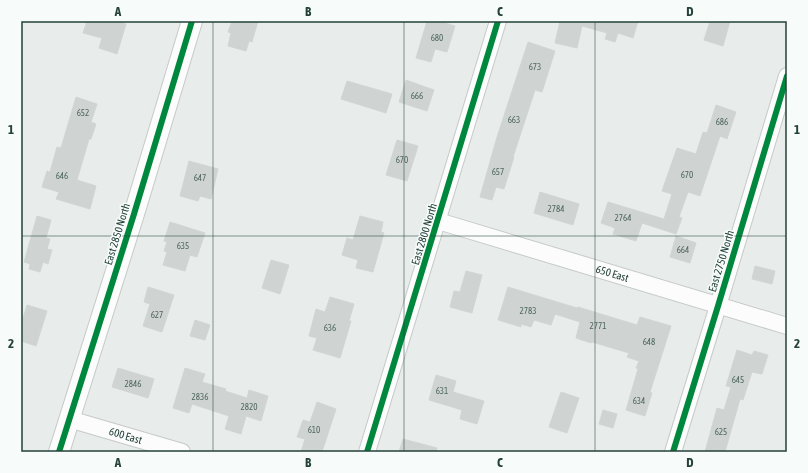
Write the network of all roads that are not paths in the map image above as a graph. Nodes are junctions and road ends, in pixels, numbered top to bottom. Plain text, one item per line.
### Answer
1 (192, 21) edge
2 (498, 21) edge
3 (787, 76) edge
4 (438, 222) junction
5 (718, 306) junction
6 (787, 326) edge
7 (69, 419) junction
8 (59, 452) edge
9 (182, 452) edge
10 (367, 452) edge
11 (673, 452) edge

1 - 7 street, East 2850 North
2 - 4 street, East 2800 North
3 - 5 street, East 2750 North
4 - 5 street, 650 East
4 - 10 street, East 2800 North
5 - 6 street, 650 East
5 - 11 street, East 2750 North
7 - 8 street, East 2850 North
7 - 9 street, 600 East

